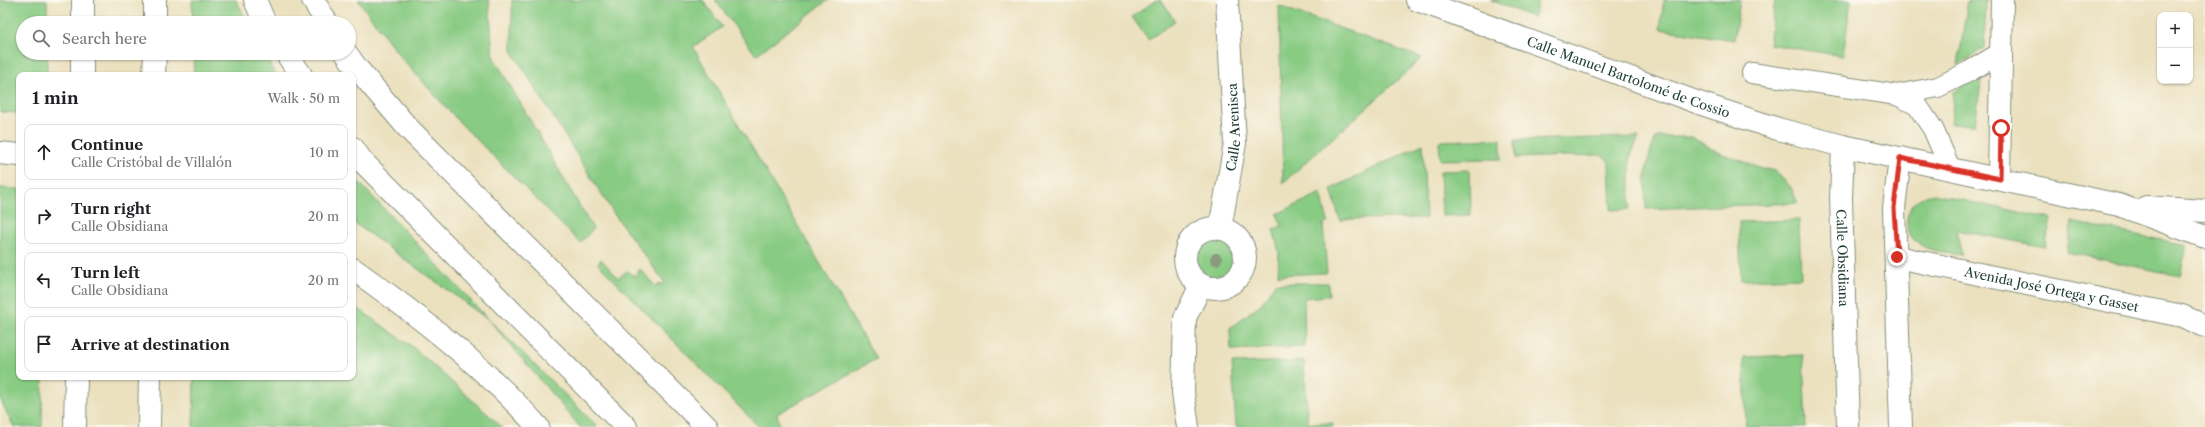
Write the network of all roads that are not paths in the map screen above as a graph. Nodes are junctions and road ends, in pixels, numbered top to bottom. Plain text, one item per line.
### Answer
1 (83, 0) edge
2 (155, 0) edge
3 (255, 0) edge
4 (313, 0) edge
5 (1227, 0) edge
6 (2002, 0) edge
7 (1427, 2) edge
8 (83, 16) edge
9 (155, 16) edge
10 (262, 16) edge
11 (323, 16) edge
12 (2002, 52) junction
13 (82, 60) edge
14 (154, 60) edge
15 (291, 60) edge
16 (351, 60) edge
17 (82, 72) edge
18 (154, 72) edge
19 (299, 72) edge
20 (1752, 73) dead end
21 (1897, 95) junction
22 (1843, 146) junction
23 (0, 153) edge
24 (356, 153) edge
25 (16, 155) edge
26 (1900, 158) junction
27 (1950, 168) junction
28 (2000, 179) junction
29 (2119, 205) junction
30 (2205, 211) edge
31 (1220, 229) junction
32 (2205, 237) edge
33 (1897, 257) junction
34 (356, 271) edge
35 (1201, 285) junction
36 (2205, 326) edge
37 (76, 380) edge
38 (150, 380) edge
39 (75, 427) edge
40 (149, 427) edge
41 (538, 427) edge
42 (626, 427) edge
43 (707, 427) edge
44 (1188, 427) edge
45 (1848, 427) edge
46 (1901, 427) edge

1 - 8 main road
2 - 9 main road
3 - 10 main road
4 - 11 main road
5 - 31 main road, Calle Arenisca
6 - 12 main road
7 - 22 main road, Calle Manuel Bartolomé de Cossio
12 - 21 lane
12 - 28 main road
13 - 17 main road
14 - 18 main road
15 - 19 main road
16 - 43 main road
20 - 21 lane
21 - 27 lane
22 - 26 main road
22 - 45 main road, Calle Obsidiana
23 - 25 main road
24 - 42 main road
26 - 27 main road
26 - 33 main road
27 - 28 main road
28 - 29 main road
29 - 30 main road
29 - 32 main road
31 - 35 main road
31 - 35 main road
33 - 36 main road, Avenida José Ortega y Gasset
33 - 46 main road
34 - 41 main road
35 - 44 main road
37 - 39 main road
38 - 40 main road

